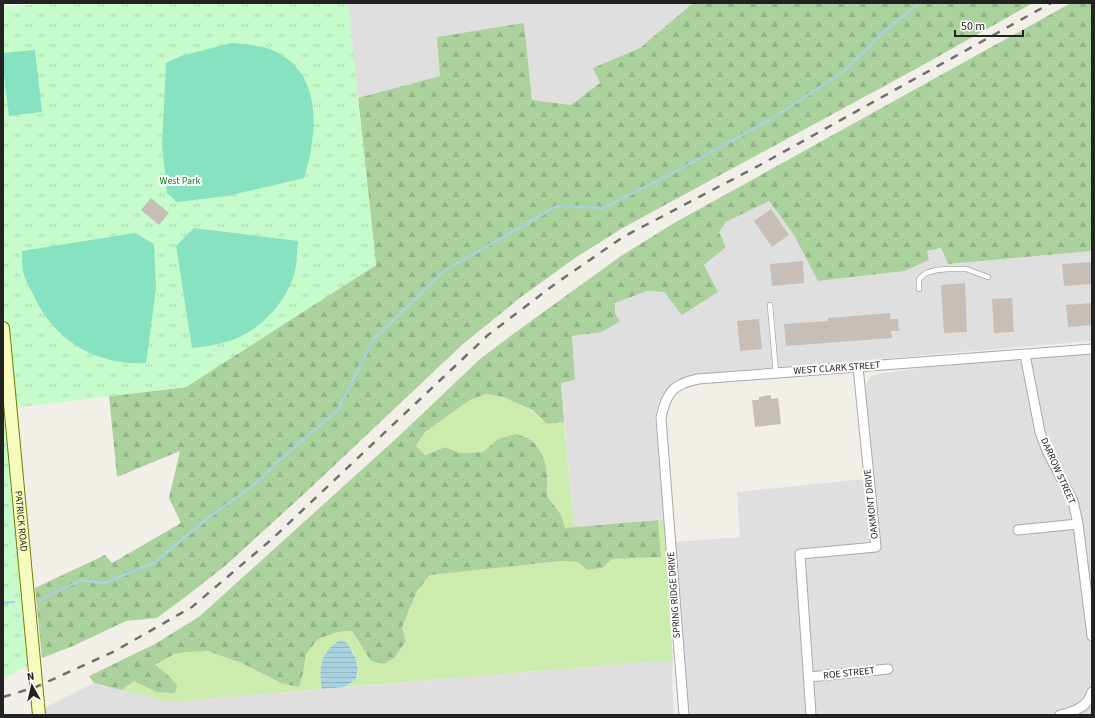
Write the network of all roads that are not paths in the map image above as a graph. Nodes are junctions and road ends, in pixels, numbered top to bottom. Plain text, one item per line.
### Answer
1 (988, 277) dead end
2 (919, 289) dead end
3 (770, 305) dead end
4 (3, 328) edge
5 (1092, 349) edge
6 (1025, 355) junction
7 (858, 367) junction
8 (776, 373) junction
9 (665, 474) joint
10 (1078, 524) junction
11 (1018, 530) dead end
12 (1092, 636) edge
13 (888, 669) dead end
14 (810, 677) junction
15 (1092, 692) edge
16 (39, 715) edge
17 (684, 715) edge
18 (811, 715) edge
19 (1060, 715) edge

1 - 2 lane
3 - 8 lane
4 - 16 street, PATRICK ROAD
5 - 6 street, WEST CLARK STREET
6 - 7 street, WEST CLARK STREET
6 - 10 street, DARROW STREET
7 - 8 street, WEST CLARK STREET
7 - 14 street, OAKMONT DRIVE
8 - 9 street, WEST CLARK STREET
9 - 17 street, SPRING RIDGE DRIVE
10 - 11 street
10 - 12 street, DARROW STREET
13 - 14 street, ROE STREET
14 - 18 street, OAKMONT DRIVE
15 - 19 street

